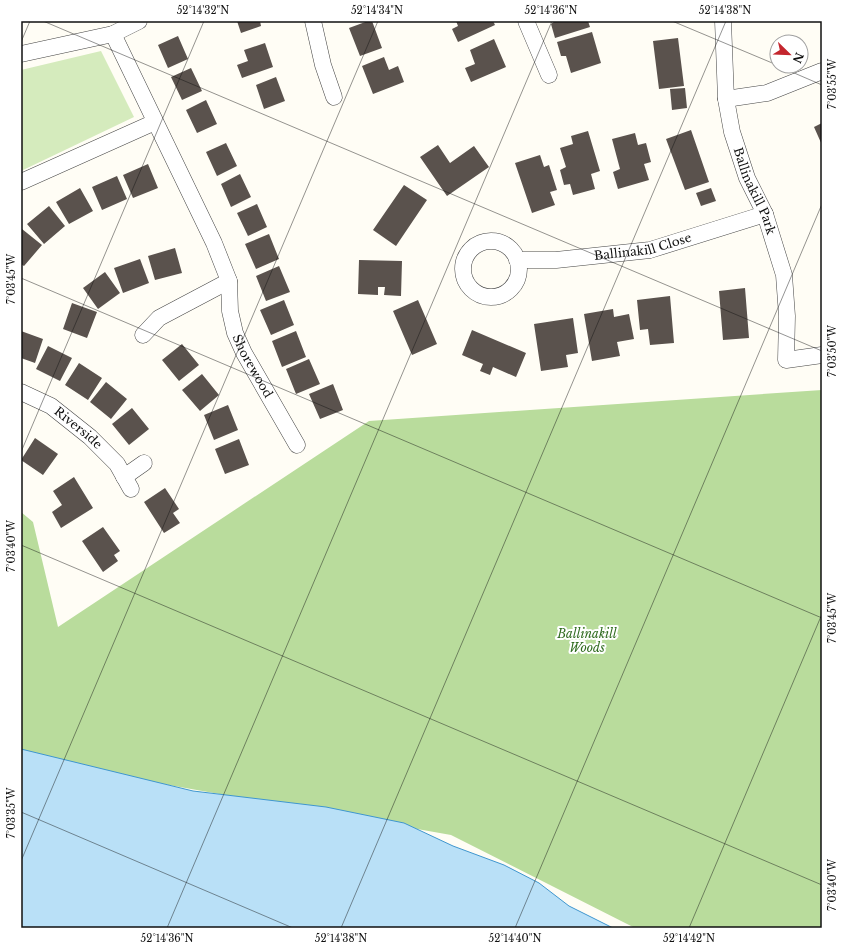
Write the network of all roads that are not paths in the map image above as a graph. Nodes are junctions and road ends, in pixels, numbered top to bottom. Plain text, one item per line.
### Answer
1 (139, 21) edge
2 (313, 21) edge
3 (526, 21) edge
4 (723, 21) edge
5 (113, 34) junction
6 (21, 54) edge
7 (822, 71) edge
8 (549, 76) dead end
9 (334, 97) dead end
10 (726, 99) junction
11 (155, 122) junction
12 (21, 182) edge
13 (765, 214) junction
14 (517, 260) dead end
15 (229, 281) junction
16 (143, 335) dead end
17 (822, 355) edge
18 (21, 392) edge
19 (297, 445) dead end
20 (144, 463) dead end

1 - 5 street
2 - 9 street
3 - 8 street
4 - 10 street, Ballinakill Park
5 - 6 street
5 - 11 street, Shorewood
7 - 10 street
10 - 13 street, Ballinakill Park
11 - 12 street
11 - 15 street, Shorewood
13 - 14 street, Ballinakill Close
13 - 17 street, Ballinakill Park
15 - 16 street
15 - 19 street, Shorewood
18 - 20 street, Riverside

